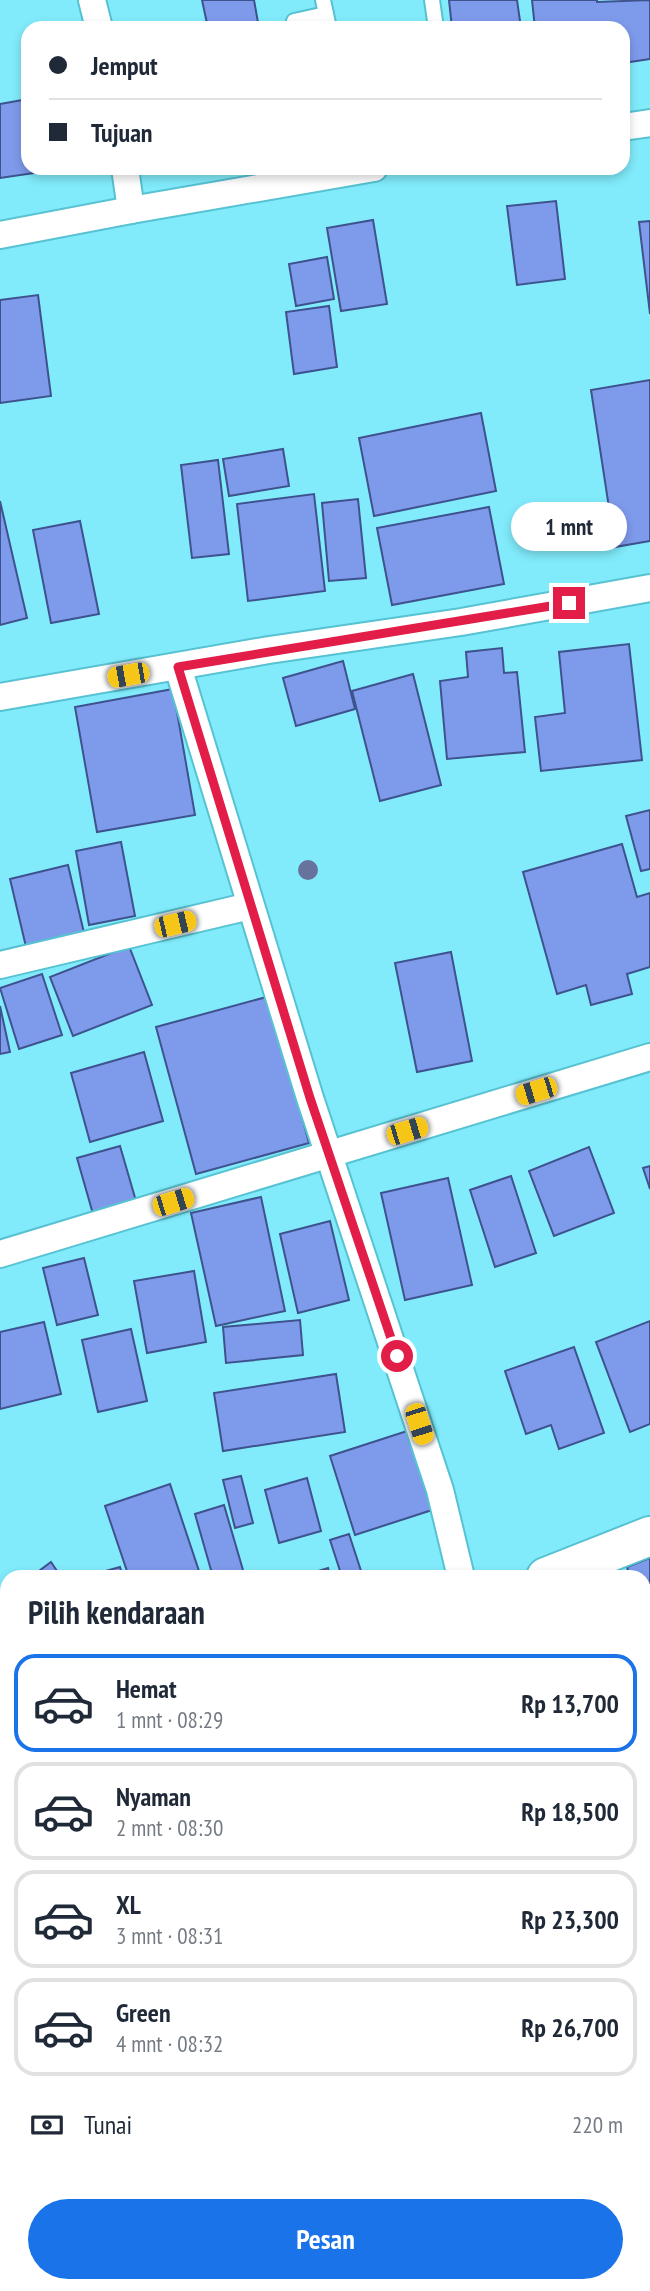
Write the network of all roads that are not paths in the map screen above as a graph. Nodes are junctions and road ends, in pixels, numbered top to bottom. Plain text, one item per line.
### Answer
1 (92, 0) edge
2 (432, 0) edge
3 (326, 14) edge
4 (97, 21) edge
5 (294, 21) dead end
6 (435, 21) edge
7 (650, 123) edge
8 (630, 126) edge
9 (126, 175) edge
10 (328, 175) edge
11 (131, 210) junction
12 (0, 235) edge
13 (650, 588) edge
14 (178, 667) junction
15 (0, 697) edge
16 (250, 906) junction
17 (0, 965) edge
18 (650, 1057) edge
19 (329, 1155) junction
20 (0, 1254) edge
21 (650, 1536) edge
22 (459, 1570) edge
23 (564, 1570) edge

1 - 4 street
2 - 6 lane
3 - 5 lane
7 - 8 street
9 - 11 street
10 - 11 street
11 - 12 street
13 - 14 street
14 - 15 street
14 - 16 street
16 - 17 street
16 - 19 street
18 - 19 street
19 - 20 street
19 - 22 street
21 - 23 street

